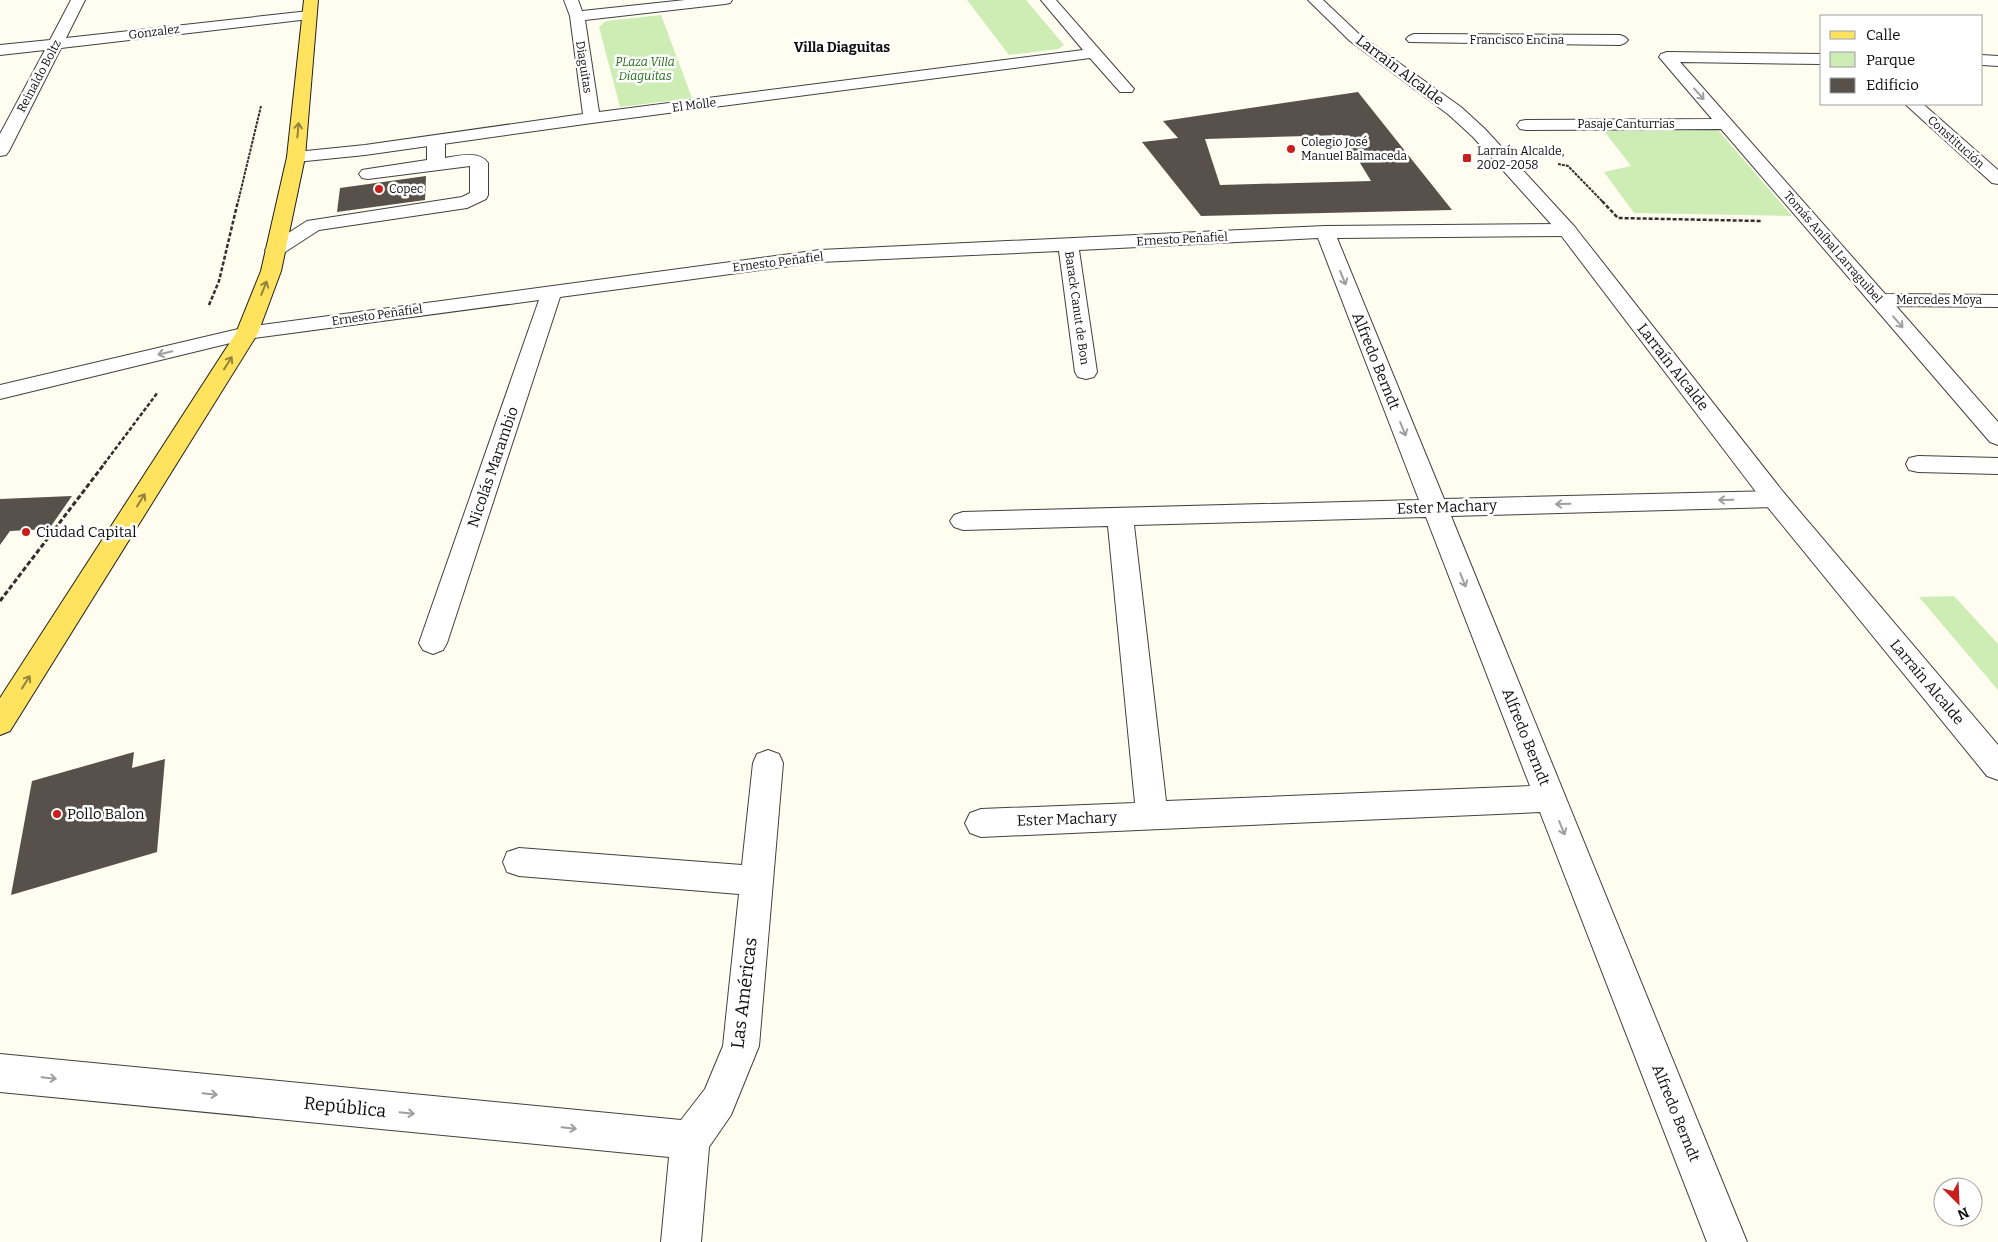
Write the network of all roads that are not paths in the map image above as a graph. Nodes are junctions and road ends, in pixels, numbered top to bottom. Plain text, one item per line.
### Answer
1 (78, 0) edge
2 (571, 0) edge
3 (726, 0) edge
4 (1048, 0) edge
5 (1315, 0) edge
6 (310, 7) edge
7 (577, 16) junction
8 (1414, 40) dead end
9 (1620, 40) dead end
10 (56, 44) junction
11 (0, 50) edge
12 (1093, 53) junction
13 (1820, 58) edge
14 (1983, 60) edge
15 (1998, 61) edge
16 (1126, 89) dead end
17 (1914, 105) edge
18 (592, 118) junction
19 (1726, 124) junction
20 (1526, 125) dead end
21 (436, 141) junction
22 (365, 150) junction
23 (0, 151) edge
24 (296, 157) junction
25 (436, 164) junction
26 (1998, 179) edge
27 (1567, 230) junction
28 (1325, 232) junction
29 (1068, 244) junction
30 (276, 250) junction
31 (552, 291) junction
32 (1879, 300) junction
33 (1998, 301) edge
34 (247, 334) junction
35 (1086, 372) dead end
36 (0, 392) edge
37 (1998, 437) edge
38 (1918, 464) dead end
39 (1998, 466) edge
40 (1775, 498) junction
41 (1434, 507) junction
42 (1120, 517) junction
43 (963, 522) dead end
44 (433, 643) dead end
45 (0, 723) edge
46 (768, 763) dead end
47 (1998, 766) edge
48 (1550, 798) junction
49 (1152, 815) junction
50 (981, 823) dead end
51 (519, 862) dead end
52 (757, 881) junction
53 (0, 1073) edge
54 (690, 1140) junction
55 (681, 1242) edge
56 (1727, 1242) edge

1 - 10 street, Reinaldo Boltz
2 - 7 street, Diaguitas
3 - 7 street
4 - 12 street
5 - 27 street, Larraín Alcalde
6 - 10 street, Gonzalez
24 -> 6 main road
7 - 18 street, Diaguitas
8 - 9 street, Francisco Encina
10 - 11 street, Gonzalez
10 - 23 street, Reinaldo Boltz
12 - 16 street
12 - 18 street, El Molle
13 -> 19 street, Tomás Aníbal Larraguibel
14 - 15 street
17 - 26 street, Constitución
18 - 21 street, El Molle
19 - 20 street, Pasaje Canturrias
19 - 32 street, Tomás Aníbal Larraguibel
21 - 22 street, El Molle
21 - 25 street
22 - 24 street, El Molle
22 - 25 street
24 - 30 main road
25 - 30 street
27 - 28 street, Ernesto Peñafiel
27 - 40 street, Larraín Alcalde
28 - 29 street, Ernesto Peñafiel
28 -> 41 street, Alfredo Berndt
29 - 31 street, Ernesto Peñafiel
29 - 35 street, Barack Canut de Bon
34 -> 30 main road
31 - 34 street, Ernesto Peñafiel
31 - 44 street, Nicolás Marambio
32 - 33 street, Mercedes Moya
32 -> 37 street, Tomás Aníbal Larraguibel
34 -> 36 street, Ernesto Peñafiel
45 -> 34 main road
38 - 39 street
40 -> 41 street, Ester Machary
40 - 47 street, Larraín Alcalde
41 - 42 street, Ester Machary
41 -> 48 street, Alfredo Berndt
42 - 43 street, Ester Machary
42 - 49 street
46 - 52 street, Las Américas
48 - 49 street, Ester Machary
48 -> 56 street, Alfredo Berndt
49 - 50 street, Ester Machary
51 - 52 street
52 - 54 street, Las Américas
53 -> 54 street, República
54 - 55 street

